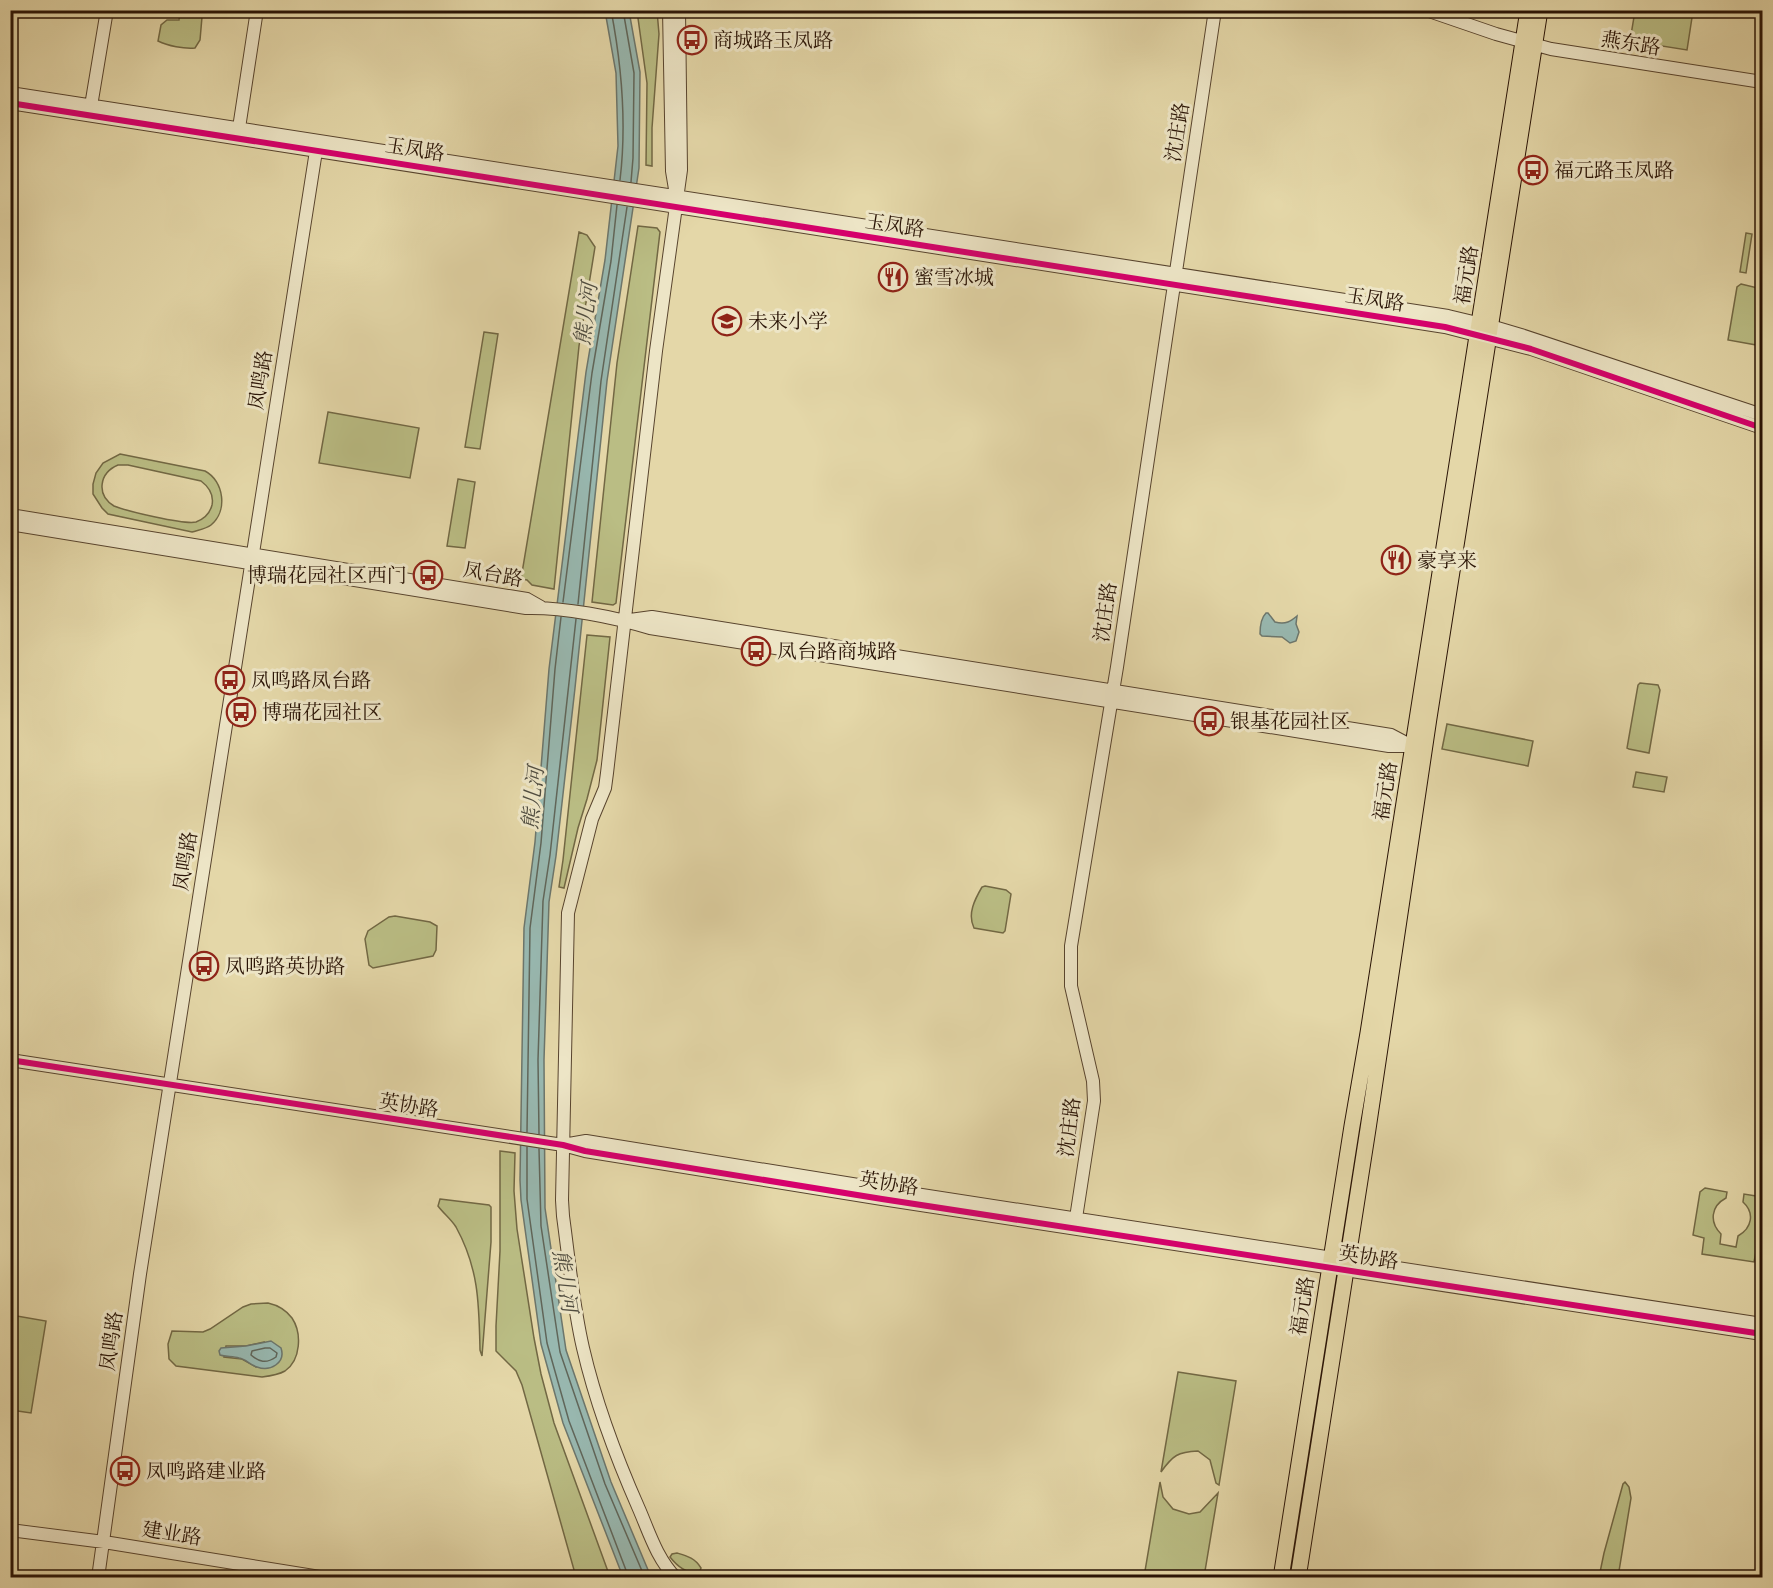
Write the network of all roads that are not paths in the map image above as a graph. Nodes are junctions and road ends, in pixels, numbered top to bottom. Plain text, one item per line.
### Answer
1 (107, 10) edge
2 (257, 10) edge
3 (669, 10) edge
4 (679, 10) edge
5 (1215, 10) edge
6 (1426, 10) edge
7 (1528, 10) edge
8 (1540, 10) edge
9 (1529, 44) junction
10 (1762, 82) edge
11 (10, 93) edge
12 (10, 104) edge
13 (91, 106) junction
14 (239, 128) junction
15 (316, 151) junction
16 (598, 189) junction
17 (676, 202) junction
18 (1175, 279) junction
19 (1484, 330) junction
20 (1762, 415) edge
21 (1762, 428) edge
22 (10, 515) edge
23 (10, 524) edge
24 (252, 558) junction
25 (626, 621) junction
26 (1112, 696) junction
27 (1413, 746) junction
28 (10, 1060) edge
29 (170, 1085) junction
30 (559, 1144) junction
31 (1076, 1218) junction
32 (1330, 1262) junction
33 (1347, 1265) junction
34 (1762, 1324) edge
35 (1762, 1334) edge
36 (10, 1530) edge
37 (104, 1542) junction
38 (99, 1578) edge
39 (326, 1578) edge
40 (676, 1578) edge
41 (1281, 1578) edge
42 (1298, 1578) edge

1 - 13 street
2 - 14 street
3 - 17 street
4 - 17 street
5 - 18 street, 沈庄路
6 - 9 street, 燕东路
7 - 9 main road, 福元路
8 - 9 main road, 福元路
9 - 10 street, 燕东路
9 - 19 main road, 福元路
11 - 13 street, 玉凤路
12 - 15 street, 玉凤路
13 - 14 street, 玉凤路
14 - 16 street, 玉凤路
15 - 16 street, 玉凤路
15 - 24 street, 凤鸣路
16 - 17 street, 玉凤路
17 - 18 street, 玉凤路
17 - 25 street
18 - 19 street, 玉凤路
18 - 26 street, 沈庄路
19 - 20 street, 玉凤路
19 - 21 street, 玉凤路
19 - 27 main road, 福元路
19 - 33 main road, 福元路
22 - 24 street, 凤台路
23 - 24 street, 凤台路
24 - 25 street, 凤台路
24 - 29 street, 凤鸣路
25 - 26 street, 凤台路
25 - 30 street
26 - 27 street, 凤台路
26 - 31 street, 沈庄路
27 - 32 main road, 福元路
28 - 29 street, 英协路
29 - 30 street, 英协路
29 - 37 street, 凤鸣路
30 - 31 street, 英协路
30 - 32 street, 英协路
30 - 40 street
31 - 32 street, 英协路
32 - 33 street, 英协路
32 - 41 main road, 福元路
33 - 34 street, 英协路
33 - 35 street, 英协路
33 - 42 main road, 福元路
36 - 37 street, 建业路
37 - 38 street, 凤鸣路
37 - 39 street, 建业路

